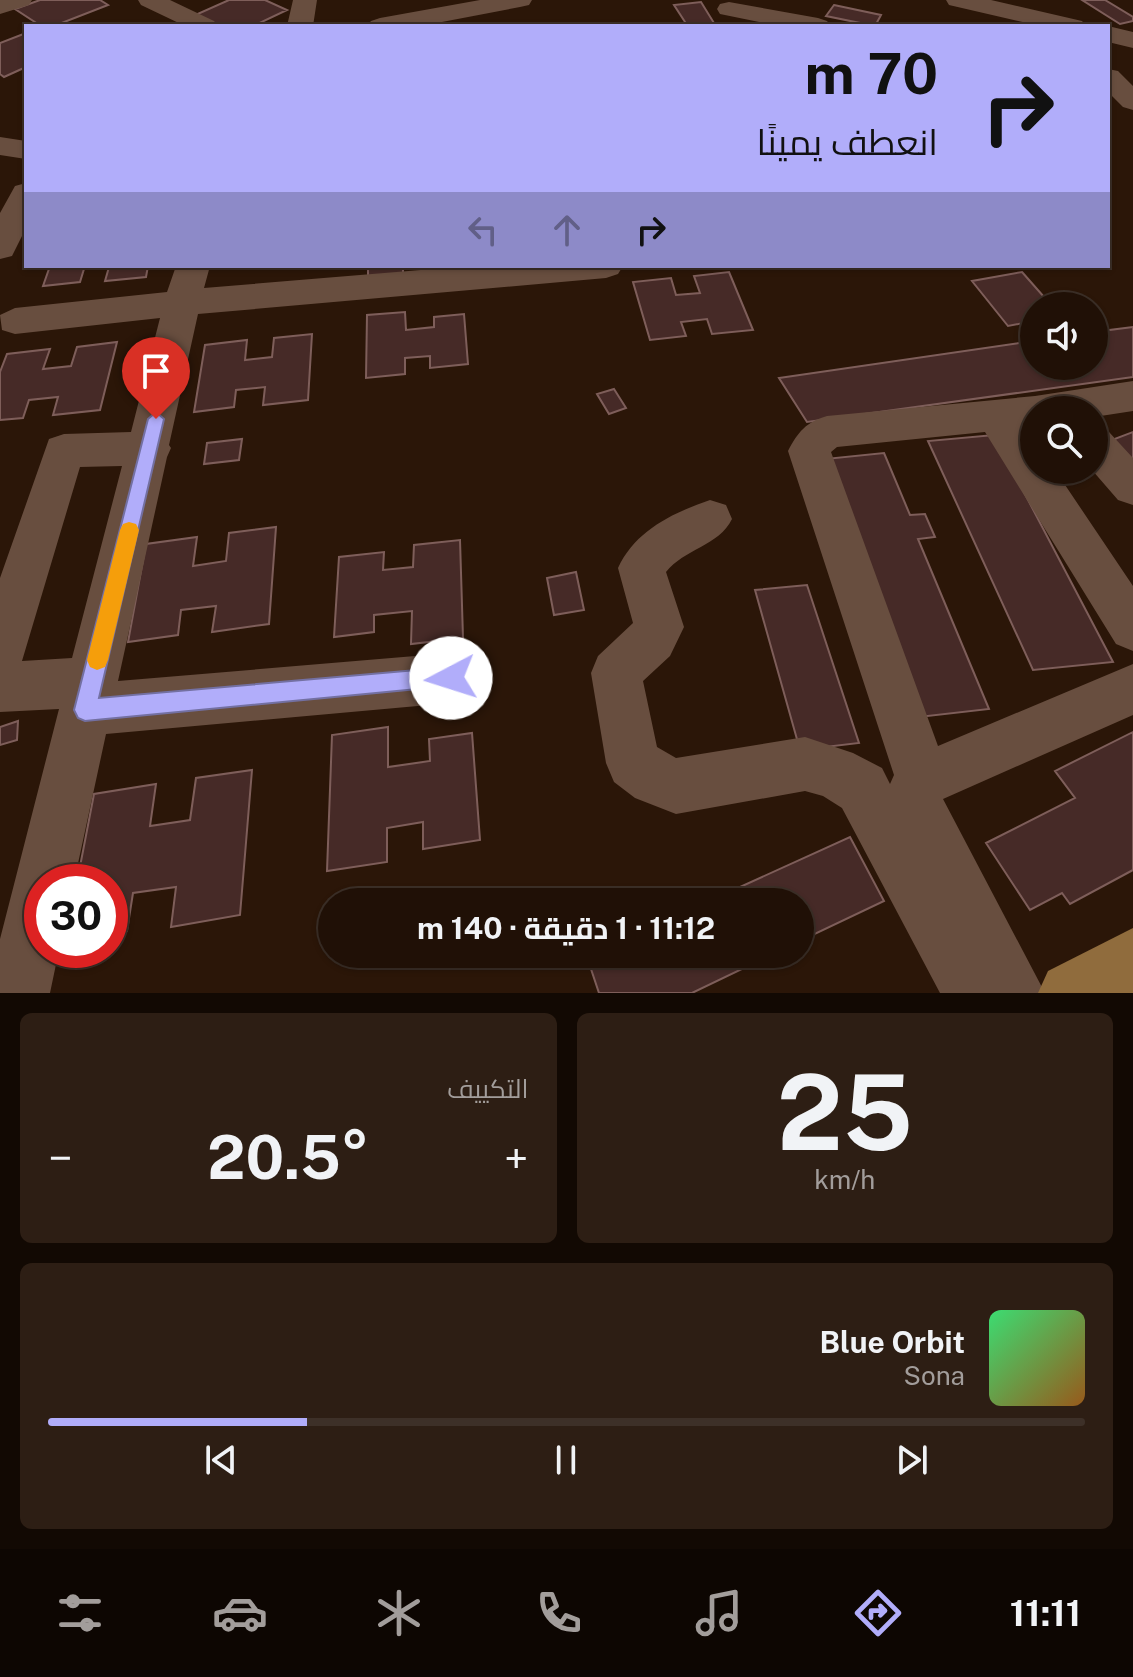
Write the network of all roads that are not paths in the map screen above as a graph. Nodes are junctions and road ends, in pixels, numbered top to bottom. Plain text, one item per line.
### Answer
1 (20, 0) edge
2 (150, 0) edge
3 (305, 0) edge
4 (520, 0) edge
5 (958, 0) edge
6 (0, 7) edge
7 (426, 9) edge
8 (729, 9) dead end
9 (201, 24) edge
10 (300, 24) edge
11 (385, 24) edge
12 (808, 24) edge
13 (1060, 24) edge
14 (1110, 34) edge
15 (1133, 40) edge
16 (1110, 79) edge
17 (1133, 101) edge
18 (0, 146) edge
19 (24, 150) edge
20 (24, 197) edge
21 (0, 248) edge
22 (560, 268) edge
23 (188, 284) edge
24 (15, 321) dead end
25 (1133, 396) edge
26 (1108, 400) edge
27 (1020, 413) edge
28 (150, 448) junction
29 (1108, 459) edge
30 (1071, 484) edge
31 (1133, 487) edge
32 (710, 519) dead end
33 (1133, 628) edge
34 (0, 653) edge
35 (451, 678) dead end
36 (0, 687) edge
37 (1133, 689) edge
38 (88, 696) junction
39 (923, 780) junction
40 (48, 864) edge
41 (1133, 959) edge
42 (24, 968) edge
43 (18, 993) edge
44 (974, 993) edge
45 (1013, 993) edge
46 (1070, 993) edge

1 - 6 street
2 - 9 street
3 - 10 street
4 - 7 street
5 - 13 street
7 - 11 street
8 - 12 street
14 - 15 street
16 - 17 street
18 - 19 street
20 - 21 street
22 - 23 street
23 - 24 street
23 - 28 street
25 - 26 street
27 - 39 street
28 - 34 street
28 - 38 street
29 - 31 street
30 - 33 street
32 - 44 street
35 - 38 street
36 - 38 street
37 - 39 street
38 - 40 street
39 - 45 street
41 - 46 main road
42 - 43 street

